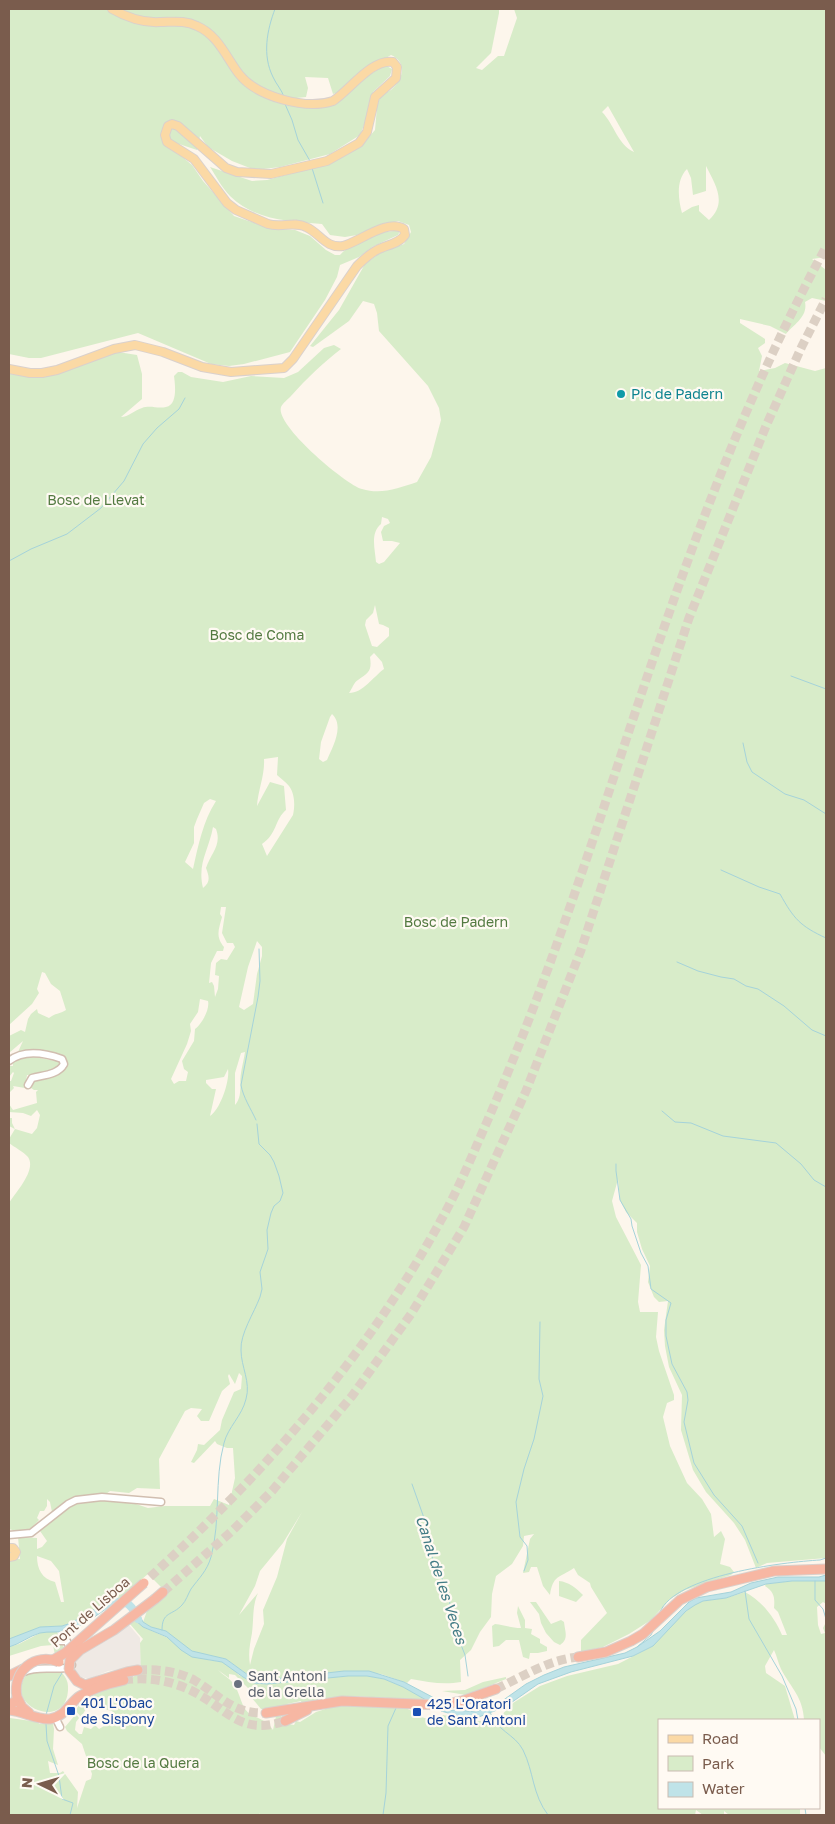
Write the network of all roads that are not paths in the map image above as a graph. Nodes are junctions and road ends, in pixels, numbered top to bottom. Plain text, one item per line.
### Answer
1 (112, 9) edge
2 (9, 369) edge
3 (9, 1061) edge
4 (28, 1085) dead end
5 (161, 1502) dead end
6 (9, 1535) edge
7 (9, 1548) edge
8 (9, 1558) edge
9 (826, 1563) edge
10 (826, 1571) edge
11 (147, 1580) tunnel mouth
12 (707, 1587) junction
13 (164, 1592) tunnel mouth
14 (665, 1612) junction
15 (60, 1640) dead end
16 (578, 1657) tunnel mouth
17 (53, 1660) junction
18 (23, 1669) junction
19 (138, 1670) tunnel mouth
20 (71, 1674) junction
21 (9, 1677) edge
22 (124, 1680) tunnel mouth
23 (16, 1687) junction
24 (496, 1689) tunnel mouth
25 (17, 1697) junction
26 (9, 1704) edge
27 (72, 1704) junction
28 (322, 1704) junction
29 (9, 1710) edge
30 (266, 1713) tunnel mouth
31 (31, 1715) junction
32 (55, 1718) junction
33 (285, 1720) tunnel mouth
34 (60, 1727) dead end

1 - 2 main road
3 - 4 street
5 - 6 street
7 - 8 main road
9 - 12 highway
10 - 12 highway
10 - 14 highway
11 - 17 highway, Pont de Lisboa, bridge
12 - 14 highway
13 - 20 highway, Pont de Lisboa, bridge
14 - 16 highway
15 - 21 street
17 - 18 highway, bridge
17 - 20 highway, bridge
18 - 21 highway
18 - 23 highway, bridge
19 - 20 highway
20 - 27 highway
21 - 23 highway, bridge
22 - 27 highway
23 - 25 highway, bridge
24 - 28 highway
25 - 26 highway
25 - 31 highway
27 - 32 highway
28 - 30 highway
28 - 33 highway
29 - 31 highway
31 - 32 highway
32 - 34 street

